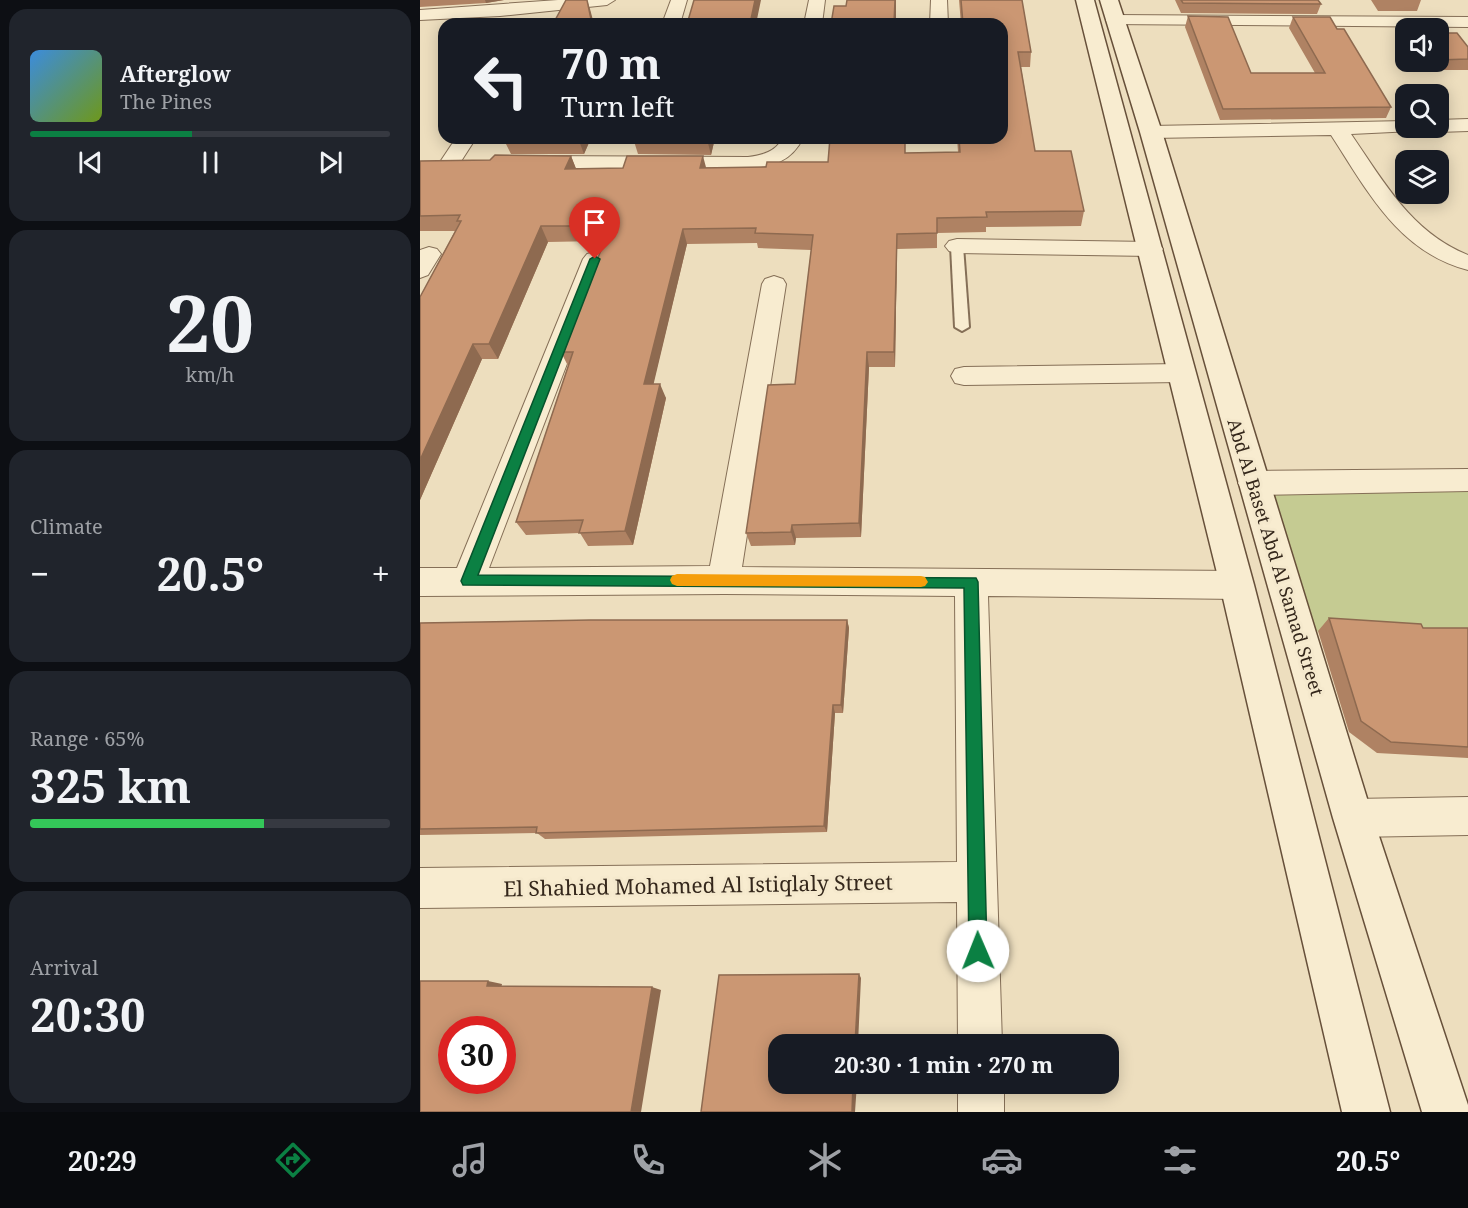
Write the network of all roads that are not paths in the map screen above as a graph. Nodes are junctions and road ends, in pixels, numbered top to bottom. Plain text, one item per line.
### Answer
1 (607, 0) edge
2 (679, 0) edge
3 (817, 0) edge
4 (939, 0) edge
5 (1085, 0) edge
6 (549, 5) junction
7 (1112, 10) edge
8 (420, 15) edge
9 (541, 18) edge
10 (673, 18) edge
11 (814, 18) edge
12 (939, 18) edge
13 (1468, 22) edge
14 (1468, 125) edge
15 (1449, 126) edge
16 (1395, 127) edge
17 (1337, 129) junction
18 (1150, 132) junction
19 (460, 144) edge
20 (789, 144) edge
21 (473, 162) edge
22 (507, 162) edge
23 (957, 246) joint
24 (1151, 249) junction
25 (595, 259) edge
26 (1468, 263) edge
27 (774, 285) dead end
28 (962, 327) dead end
29 (1181, 373) junction
30 (964, 376) dead end
31 (1468, 480) edge
32 (1253, 483) junction
33 (724, 580) junction
34 (468, 581) junction
35 (420, 582) edge
36 (971, 582) junction
37 (1237, 585) junction
38 (1468, 816) edge
39 (1353, 818) junction
40 (976, 882) junction
41 (420, 888) edge
42 (980, 1034) edge
43 (981, 1094) edge
44 (981, 1112) edge
45 (1366, 1112) edge
46 (1446, 1112) edge

1 - 6 street
2 - 10 street
3 - 11 street
4 - 12 street
5 - 24 street
6 - 8 street
6 - 9 street
7 - 13 street
7 - 18 street, Abd Al Baset Abd Al Samad Street
14 - 15 street
16 - 17 street
17 - 18 street
17 - 26 street
18 - 32 street, Abd Al Baset Abd Al Samad Street
19 - 21 street
20 - 22 street
23 - 24 street
23 - 28 lane
24 - 29 street
25 - 34 street
27 - 33 street
29 - 30 street
29 - 37 street
31 - 32 street
32 - 39 street, Abd Al Baset Abd Al Samad Street
33 - 34 street
33 - 36 street
34 - 35 street
36 - 37 street
36 - 40 street
37 - 45 street
38 - 39 street
39 - 46 street, Abd Al Baset Abd Al Samad Street
40 - 41 street, El Shahied Mohamed Al Istiqlaly Street
40 - 42 street
43 - 44 street

